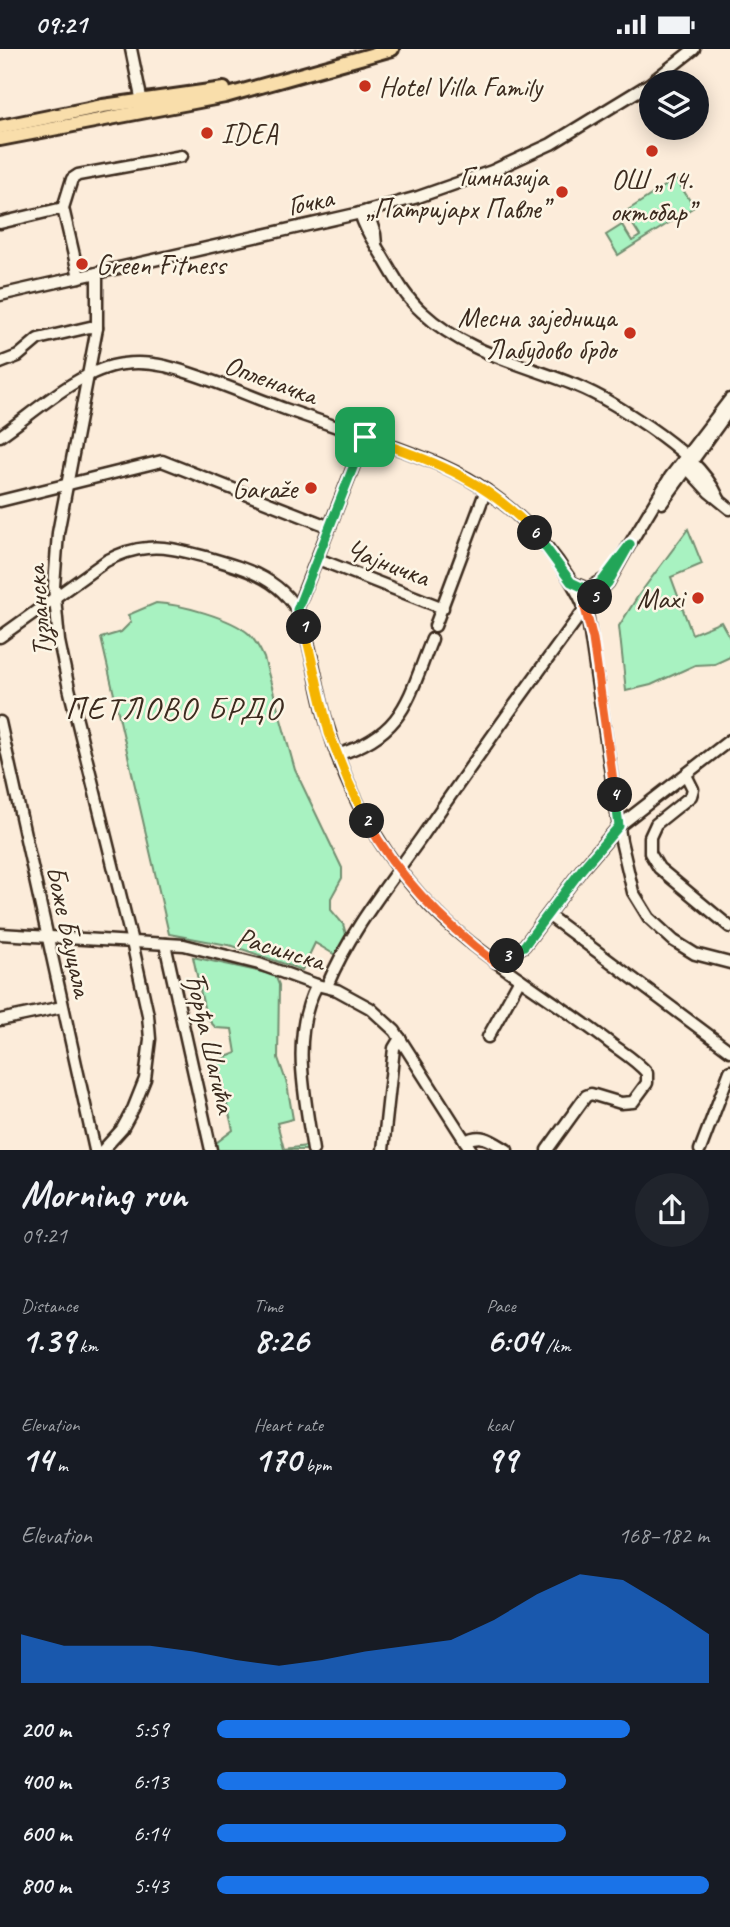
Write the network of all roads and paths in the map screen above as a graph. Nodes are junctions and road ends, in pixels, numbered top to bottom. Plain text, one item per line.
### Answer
1 (131, 49) edge
2 (392, 49) edge
3 (694, 49) edge
4 (667, 70) edge
5 (639, 91) edge
6 (143, 106) junction
7 (0, 127) edge
8 (0, 139) edge
9 (182, 156) dead end
10 (63, 208) junction
11 (363, 212) junction
12 (0, 223) edge
13 (97, 273) junction
14 (79, 277) junction
15 (0, 295) edge
16 (97, 328) junction
17 (0, 363) edge
18 (90, 375) junction
19 (730, 399) edge
20 (730, 409) edge
21 (0, 436) edge
22 (365, 437) junction
23 (687, 463) junction
24 (69, 485) junction
25 (486, 489) junction
26 (0, 501) edge
27 (730, 509) edge
28 (330, 527) junction
29 (630, 544) junction
30 (318, 559) junction
31 (603, 580) junction
32 (571, 582) junction
33 (55, 598) junction
34 (589, 604) junction
35 (443, 608) junction
36 (297, 610) junction
37 (435, 626) dead end
38 (569, 632) junction
39 (0, 637) edge
40 (432, 639) dead end
41 (594, 645) junction
42 (0, 722) edge
43 (730, 740) edge
44 (337, 755) junction
45 (686, 775) junction
46 (619, 826) junction
47 (398, 870) junction
48 (548, 915) junction
49 (730, 927) edge
50 (0, 934) edge
51 (47, 936) junction
52 (132, 942) junction
53 (165, 944) junction
54 (495, 962) junction
55 (730, 963) edge
56 (520, 979) junction
57 (322, 986) junction
58 (62, 1007) junction
59 (0, 1020) edge
60 (488, 1037) dead end
61 (400, 1038) junction
62 (730, 1051) edge
63 (730, 1071) edge
64 (468, 1146) edge
65 (95, 1150) edge
66 (103, 1150) edge
67 (211, 1150) edge
68 (313, 1150) edge
69 (383, 1150) edge
70 (507, 1150) edge
71 (547, 1150) edge
72 (700, 1150) edge

1 - 6 street
2 - 6 main road
3 - 4 street, Гочка
5 - 11 street, Гочка
6 - 7 main road
6 - 8 main road
9 - 10 street
10 - 12 street
10 - 14 street
11 - 13 street, Гочка
11 - 23 street
13 - 14 street, Гочка
13 - 16 street, Тузланска
14 - 15 street, Гочка
16 - 17 street
16 - 18 street, Тузланска
18 - 21 street, Опленачка
18 - 22 street, Опленачка
18 - 24 street, Тузланска
19 - 23 street
20 - 23 street
22 - 25 street, Опленачка
22 - 28 street
23 - 27 street
23 - 29 street
24 - 26 street
24 - 28 street
24 - 33 street, Тузланска
25 - 32 street, Опленачка
25 - 35 street, Чајничка
28 - 30 street
29 - 31 street
29 - 34 street
30 - 35 street, Чајничка
30 - 36 street
31 - 32 street
31 - 34 street
32 - 34 street, Опленачка
33 - 36 street
33 - 39 street
33 - 52 street, Тузланска
34 - 38 street
34 - 41 street, Опленачка
35 - 37 street, Чајничка
36 - 44 street
38 - 41 street
38 - 47 street
40 - 44 street
41 - 46 street, Опленачка
42 - 51 street, Боже Бауцала
43 - 45 street
44 - 47 street
45 - 46 street
45 - 49 street
46 - 48 street
46 - 55 street, Опленачка
47 - 54 street
47 - 57 street
48 - 54 street
48 - 62 street
50 - 51 street, Расинска
51 - 52 street, Расинска
51 - 58 street, Боже Бауцала
52 - 53 street, Расинска
52 - 66 street, Тузланска
53 - 57 street, Расинска
53 - 67 street, Ђорђа Шагића
54 - 56 street
56 - 60 street
56 - 71 street
57 - 61 street, Расинска
57 - 68 street
58 - 59 street
58 - 65 street, Боже Бауцала
61 - 64 street, Расинска
61 - 69 street
63 - 72 street
64 - 70 street

